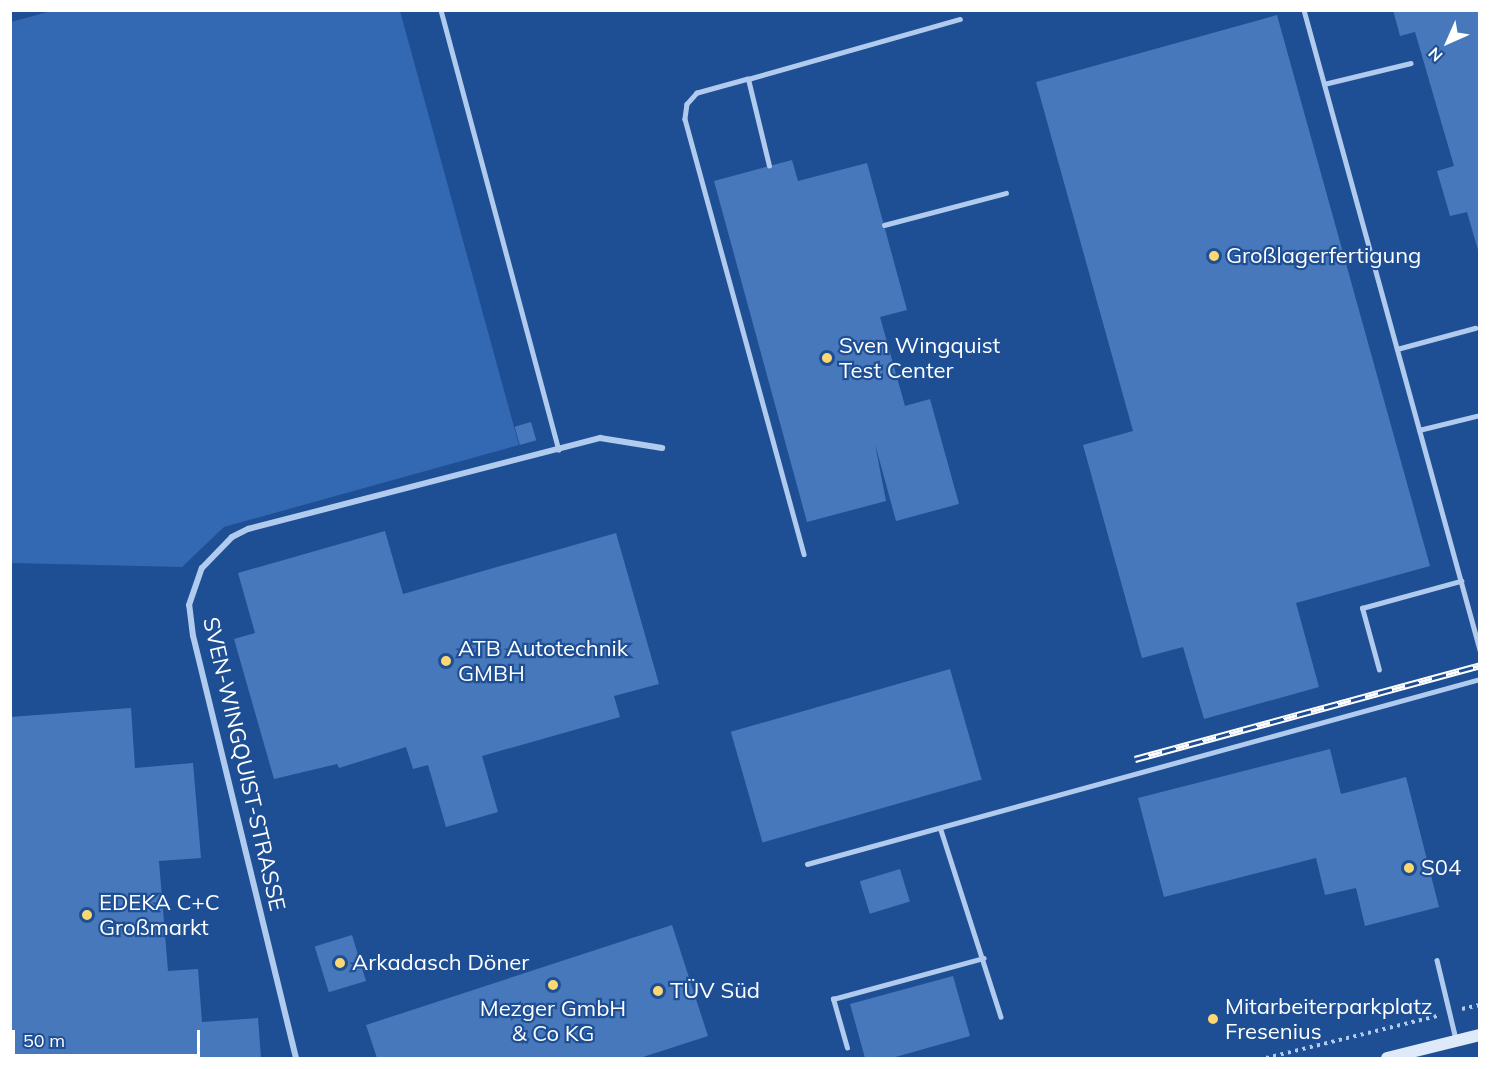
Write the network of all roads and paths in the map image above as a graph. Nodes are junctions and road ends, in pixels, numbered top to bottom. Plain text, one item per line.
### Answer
1 (441, 10) edge
2 (1304, 10) edge
3 (960, 19) dead end
4 (1411, 63) dead end
5 (748, 80) junction
6 (1324, 84) junction
7 (769, 166) dead end
8 (1006, 193) dead end
9 (884, 225) dead end
10 (1475, 328) dead end
11 (1397, 349) junction
12 (1479, 415) edge
13 (1419, 430) junction
14 (662, 448) dead end
15 (559, 449) junction
16 (804, 554) dead end
17 (1461, 581) junction
18 (1479, 650) edge
19 (1379, 670) dead end
20 (1479, 679) edge
21 (941, 830) junction
22 (807, 864) dead end
23 (984, 958) junction
24 (1437, 960) dead end
25 (1479, 1005) edge
26 (1450, 1013) junction
27 (1000, 1017) dead end
28 (1479, 1035) edge
29 (1457, 1041) junction
30 (847, 1048) dead end
31 (296, 1059) edge
32 (1266, 1059) edge
33 (1387, 1059) edge

1 - 15 lane
2 - 6 lane
3 - 5 lane
4 - 6 lane
5 - 7 lane
5 - 16 lane
6 - 11 lane
8 - 9 lane
10 - 11 lane
11 - 13 lane
12 - 13 lane
13 - 17 lane
14 - 15 street, SVEN-WINGQUIST-STRASSE
15 - 31 street, SVEN-WINGQUIST-STRASSE
17 - 18 lane
17 - 19 lane
20 - 21 lane
21 - 22 lane
21 - 23 lane
23 - 27 lane
23 - 30 lane
24 - 26 lane
25 - 26 path
26 - 29 lane
26 - 32 path
28 - 29 street
29 - 33 street

